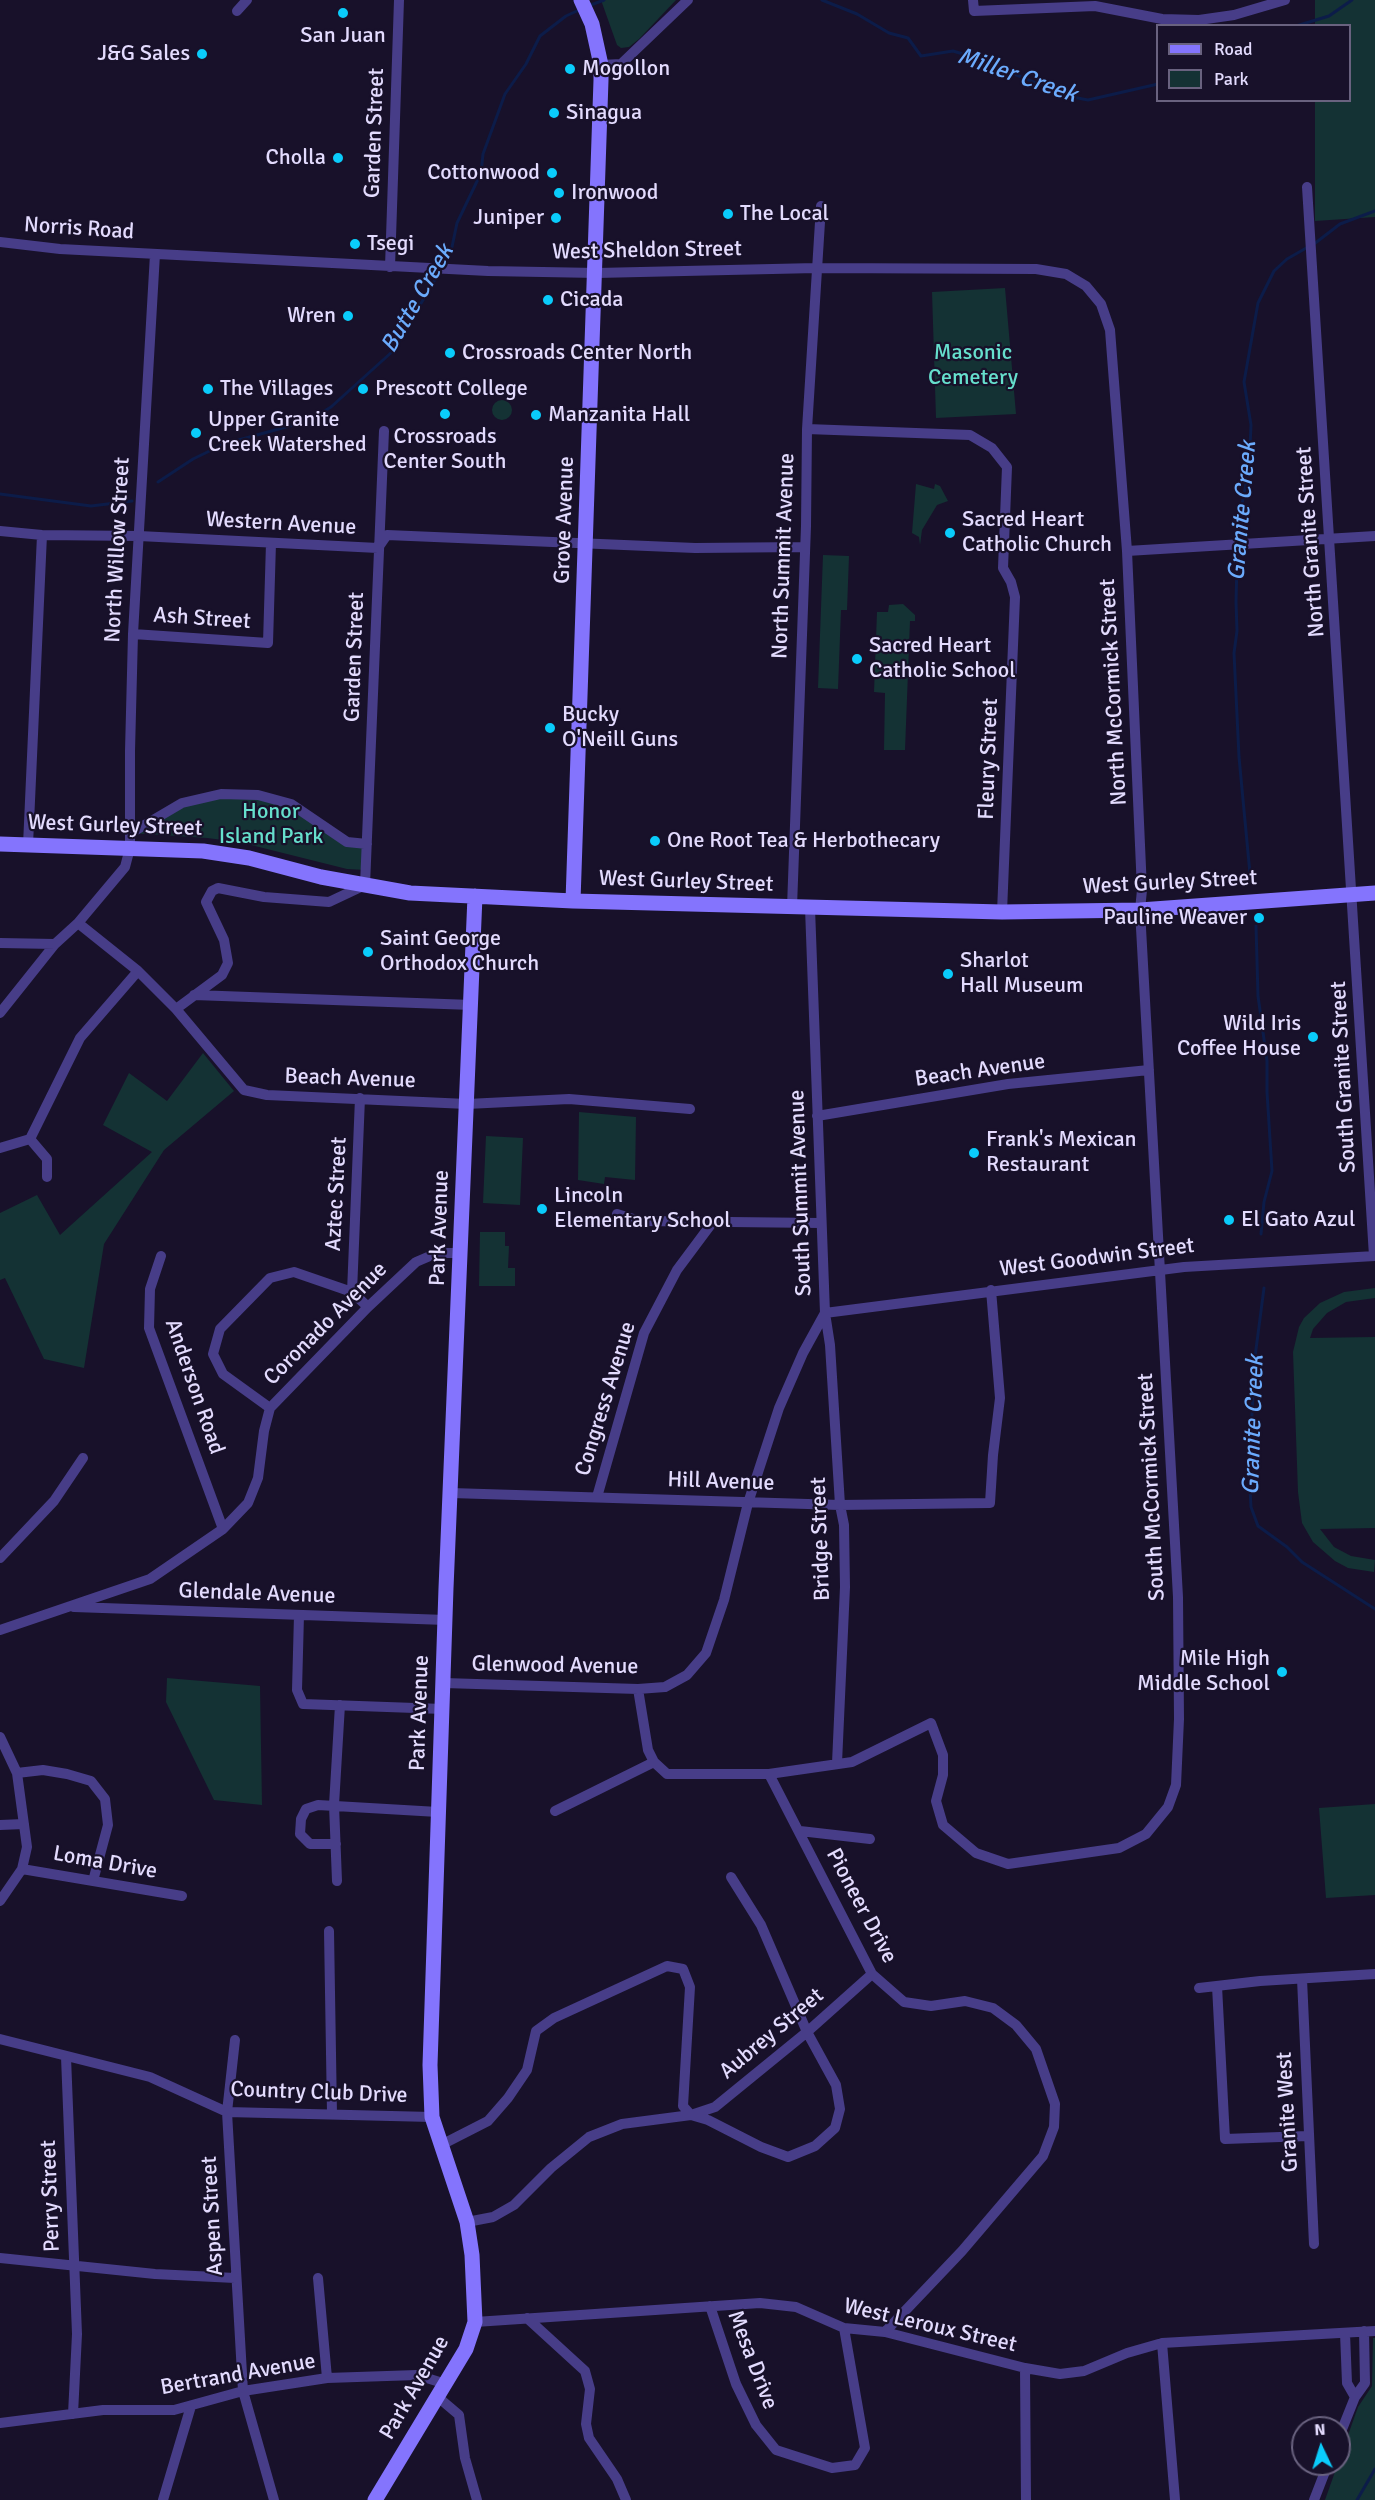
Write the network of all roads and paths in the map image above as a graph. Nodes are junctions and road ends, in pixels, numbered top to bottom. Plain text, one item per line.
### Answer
1 (248, 0) edge
2 (399, 0) edge
3 (581, 0) edge
4 (688, 0) edge
5 (1286, 0) edge
6 (974, 6) edge
7 (237, 11) dead end
8 (601, 65) junction
9 (1307, 187) dead end
10 (821, 207) dead end
11 (0, 242) edge
12 (155, 254) junction
13 (390, 267) junction
14 (816, 268) junction
15 (597, 273) junction
16 (1110, 330) joint
17 (807, 429) junction
18 (384, 431) dead end
19 (0, 531) edge
20 (42, 535) junction
21 (1375, 536) edge
22 (138, 537) junction
23 (1330, 538) junction
24 (271, 543) junction
25 (587, 543) junction
26 (805, 547) junction
27 (378, 548) junction
28 (1127, 550) junction
29 (133, 634) junction
30 (131, 840) junction
31 (0, 844) edge
32 (367, 844) junction
33 (28, 845) junction
34 (364, 885) junction
35 (1375, 893) edge
36 (1352, 895) junction
37 (475, 896) junction
38 (573, 901) junction
39 (792, 907) junction
40 (810, 908) junction
41 (1140, 910) junction
42 (1002, 912) junction
43 (78, 922) junction
44 (0, 943) edge
45 (55, 944) junction
46 (138, 971) junction
47 (195, 995) junction
48 (472, 1005) junction
49 (176, 1009) junction
50 (0, 1013) edge
51 (1149, 1071) junction
52 (360, 1098) junction
53 (467, 1104) junction
54 (690, 1108) dead end
55 (818, 1116) junction
56 (30, 1139) junction
57 (0, 1148) edge
58 (47, 1177) dead end
59 (617, 1214) dead end
60 (712, 1223) junction
61 (820, 1223) junction
62 (461, 1253) junction
63 (161, 1256) dead end
64 (1374, 1256) edge
65 (1160, 1269) junction
66 (991, 1290) junction
67 (352, 1292) junction
68 (368, 1307) junction
69 (825, 1313) junction
70 (270, 1408) junction
71 (83, 1458) dead end
72 (451, 1494) junction
73 (597, 1497) junction
74 (748, 1503) junction
75 (840, 1505) junction
76 (223, 1529) junction
77 (0, 1558) edge
78 (67, 1607) junction
79 (299, 1615) junction
80 (446, 1620) junction
81 (0, 1630) edge
82 (444, 1683) junction
83 (665, 1687) joint
84 (638, 1689) junction
85 (340, 1705) junction
86 (442, 1709) junction
87 (0, 1737) edge
88 (654, 1762) junction
89 (837, 1763) junction
90 (17, 1773) junction
91 (769, 1774) junction
92 (334, 1805) junction
93 (555, 1811) dead end
94 (438, 1812) junction
95 (24, 1824) junction
96 (0, 1825) edge
97 (800, 1831) junction
98 (870, 1839) dead end
99 (336, 1844) junction
100 (22, 1869) junction
101 (731, 1877) dead end
102 (93, 1881) junction
103 (337, 1881) dead end
104 (182, 1896) dead end
105 (0, 1901) edge
106 (328, 1931) dead end
107 (872, 1974) junction
108 (1375, 1974) edge
109 (1302, 1979) junction
110 (1217, 1986) junction
111 (1199, 1988) dead end
112 (807, 2032) junction
113 (0, 2039) edge
114 (234, 2040) dead end
115 (66, 2057) junction
116 (227, 2112) junction
117 (332, 2114) junction
118 (691, 2115) junction
119 (432, 2117) junction
120 (1308, 2136) junction
121 (441, 2145) junction
122 (467, 2222) junction
123 (1314, 2244) dead end
124 (0, 2258) edge
125 (73, 2265) junction
126 (235, 2278) junction
127 (318, 2278) dead end
128 (710, 2306) junction
129 (527, 2318) junction
130 (475, 2322) junction
131 (844, 2328) junction
132 (1369, 2331) edge
133 (885, 2332) junction
134 (1345, 2333) junction
135 (1162, 2343) junction
136 (1025, 2368) junction
137 (327, 2378) junction
138 (446, 2384) junction
139 (243, 2391) junction
140 (1355, 2397) junction
141 (438, 2398) junction
142 (190, 2406) junction
143 (73, 2414) junction
144 (1347, 2416) edge
145 (0, 2423) edge
146 (1323, 2476) edge
147 (163, 2500) edge
148 (274, 2500) edge
149 (375, 2500) edge
150 (477, 2500) edge
151 (626, 2500) edge
152 (1026, 2500) edge
153 (1175, 2500) edge
154 (1314, 2500) edge

1 - 7 street
2 - 13 street, Garden Street
3 - 8 main road, Grove Avenue
4 - 8 street
5 - 6 street
8 - 15 main road, Grove Avenue
9 - 23 street, North Granite Street
10 - 14 street, North Summit Avenue
11 - 12 street, Norris Road
12 - 13 street, West Sheldon Street
12 - 22 street, North Willow Street
13 - 15 street, West Sheldon Street
14 - 15 street, West Sheldon Street
14 - 16 street, West Sheldon Street
14 - 17 street, North Summit Avenue
15 - 25 main road, Grove Avenue
16 - 28 street, North McCormick Street
17 - 26 street, North Summit Avenue
17 - 42 street, Fleury Street
18 - 27 street, Garden Street
19 - 20 street, Western Avenue
20 - 22 street, Western Avenue
20 - 33 street
21 - 23 street
22 - 24 street, Western Avenue
22 - 29 street, North Willow Street
23 - 28 street
23 - 36 street, North Granite Street
24 - 27 street, Western Avenue
24 - 29 street, Ash Street
25 - 26 street, Western Avenue
25 - 27 street, Western Avenue
25 - 38 main road, Grove Avenue
26 - 39 street, North Summit Avenue
27 - 32 street, Garden Street
28 - 41 street, North McCormick Street
29 - 30 street, North Willow Street
30 - 32 street
30 - 33 main road, West Gurley Street
30 - 34 main road, West Gurley Street
30 - 43 street
31 - 33 main road, West Gurley Street
32 - 34 street, Garden Street
34 - 37 main road, West Gurley Street
34 - 47 street
35 - 36 main road, West Gurley Street
36 - 41 main road, West Gurley Street
36 - 64 street, South Granite Street
37 - 38 main road, West Gurley Street
37 - 48 main road, Park Avenue
38 - 39 main road, West Gurley Street
39 - 40 main road, West Gurley Street
40 - 42 main road, West Gurley Street
40 - 55 street, South Summit Avenue
41 - 42 main road, West Gurley Street
41 - 51 street, South McCormick Street
43 - 45 street
43 - 46 street, Beach Avenue
44 - 45 street
45 - 50 street
46 - 49 street, Beach Avenue
46 - 56 street
47 - 48 street
47 - 49 street
48 - 53 main road, Park Avenue
49 - 52 street, Beach Avenue
51 - 55 street, Beach Avenue
51 - 65 street, South McCormick Street
52 - 53 street, Beach Avenue
52 - 67 street, Aztec Street
53 - 54 street, Beach Avenue
53 - 62 main road, Park Avenue
55 - 61 street, South Summit Avenue
56 - 57 street
56 - 58 street
59 - 60 street
60 - 61 street
60 - 73 street, Congress Avenue
61 - 69 street, South Summit Avenue
62 - 68 street, Coronado Avenue
62 - 72 main road, Park Avenue
63 - 76 street, Anderson Road
64 - 65 street, West Goodwin Street
65 - 66 street, West Goodwin Street
65 - 89 street, South McCormick Street
66 - 69 street, West Goodwin Street
66 - 75 street, Hill Avenue
67 - 68 street
67 - 70 street
68 - 70 street, Coronado Avenue
69 - 74 street, South Summit Avenue
69 - 75 street, Bridge Street
70 - 76 street, Coronado Avenue
71 - 77 street
72 - 73 street, Hill Avenue
72 - 80 main road, Park Avenue
73 - 74 street, Hill Avenue
74 - 75 street, Hill Avenue
74 - 83 street, South Summit Avenue
75 - 89 street, Bridge Street
76 - 78 street, Coronado Avenue
78 - 79 street, Glendale Avenue
78 - 81 street, Coronado Avenue
79 - 80 street, Glendale Avenue
79 - 85 street
80 - 82 main road, Park Avenue
82 - 84 street, Glenwood Avenue
82 - 86 main road, Park Avenue
83 - 84 street, Glenwood Avenue
84 - 88 street
85 - 86 street
85 - 92 street
86 - 94 main road, Park Avenue
87 - 90 street
88 - 91 street
88 - 93 street
89 - 91 street
90 - 95 street
90 - 102 street
91 - 97 street, Pioneer Drive
92 - 94 street
92 - 99 street
92 - 99 street
94 - 119 main road, Park Avenue
95 - 96 street
95 - 100 street
97 - 98 street
97 - 107 street, Pioneer Drive
99 - 103 street
100 - 102 street, Loma Drive
100 - 105 street
101 - 112 street
102 - 104 street, Loma Drive
106 - 117 street
107 - 112 street, Aubrey Street
107 - 133 street, Pioneer Drive
108 - 109 street
109 - 110 street
109 - 120 street, Granite West
110 - 111 street
110 - 120 street
112 - 118 street, Aubrey Street
112 - 118 street
113 - 115 street, Country Club Drive
114 - 116 street, Aspen Street
115 - 116 street, Country Club Drive
115 - 125 street, Perry Street
116 - 117 street, Country Club Drive
116 - 126 street, Aspen Street
117 - 119 street, Country Club Drive
118 - 121 street
118 - 122 street
119 - 121 main road, Park Avenue
120 - 123 street, Granite West
121 - 122 main road, Park Avenue
122 - 130 main road, Park Avenue
124 - 125 street
125 - 126 street
125 - 143 street, Perry Street
126 - 139 street, Aspen Street
127 - 137 street
128 - 129 street, West Leroux Street
128 - 131 street, West Leroux Street
128 - 131 street, Mesa Drive
129 - 130 street, West Leroux Street
129 - 151 street
130 - 138 main road, Park Avenue
131 - 133 street, West Leroux Street
132 - 134 street, West Leroux Street
132 - 140 street
133 - 136 street, West Leroux Street
134 - 135 street, West Leroux Street
134 - 140 street
135 - 136 street, West Leroux Street
135 - 153 street
136 - 152 street
137 - 138 street, Bertrand Avenue
137 - 139 street, Bertrand Avenue
138 - 141 main road, Park Avenue
139 - 142 street, Bertrand Avenue
139 - 148 street, Aspen Street
140 - 144 street
141 - 149 main road, Park Avenue
141 - 150 street
142 - 143 street, Bertrand Avenue
142 - 147 street
143 - 145 street, Bertrand Avenue
146 - 154 street

